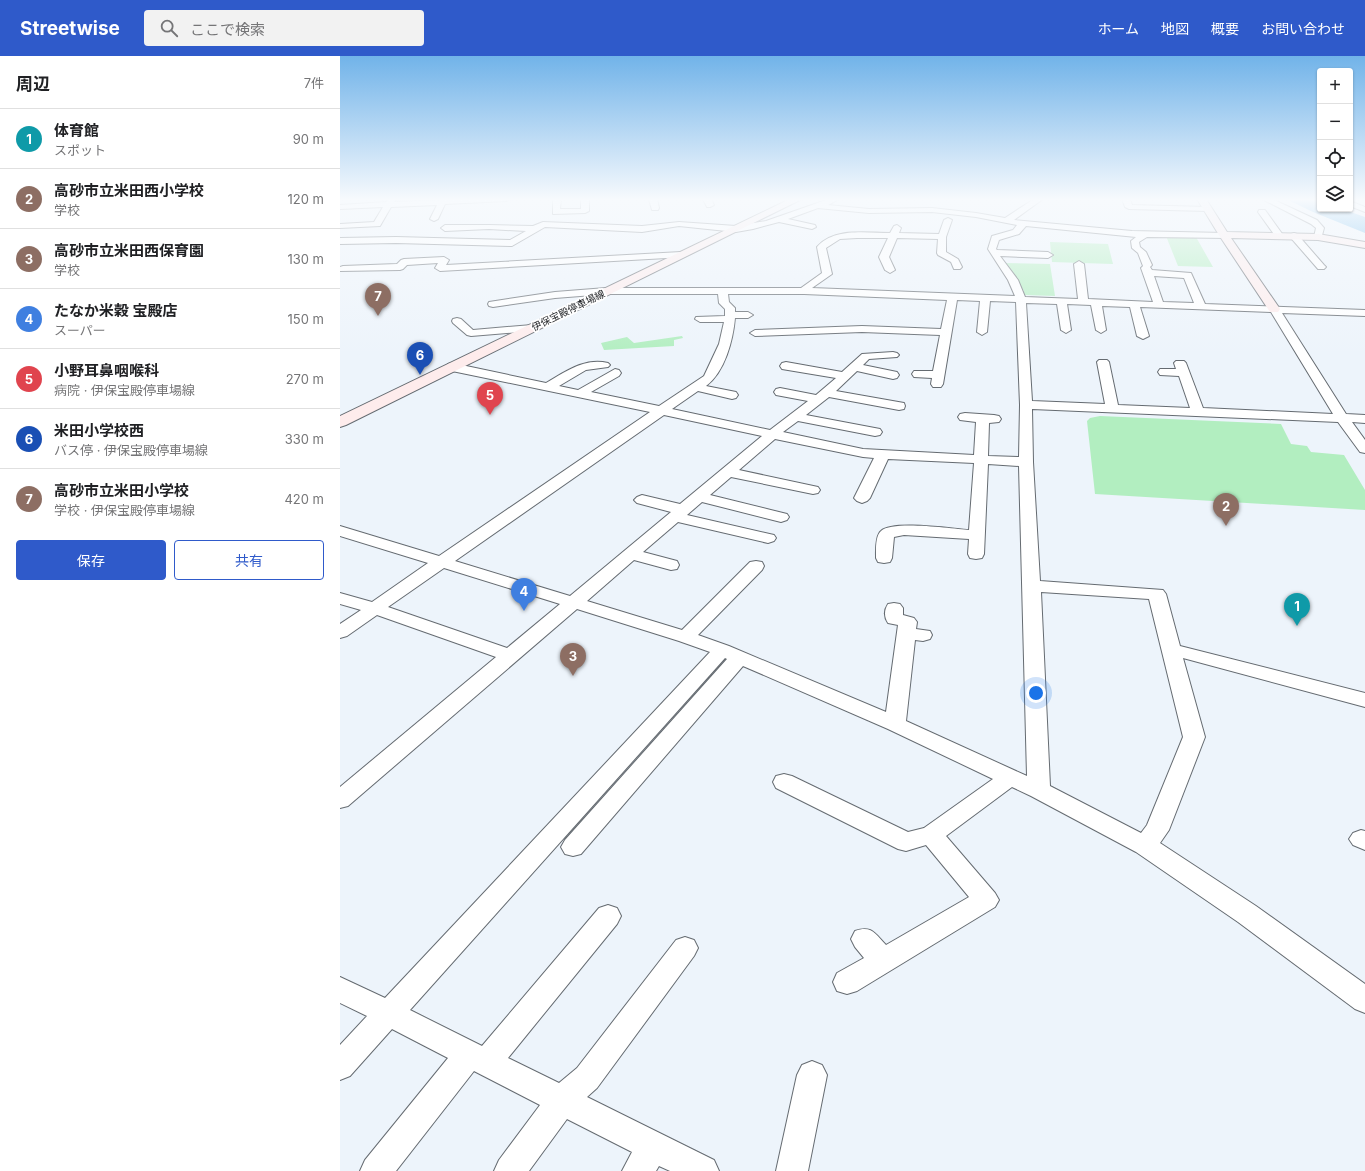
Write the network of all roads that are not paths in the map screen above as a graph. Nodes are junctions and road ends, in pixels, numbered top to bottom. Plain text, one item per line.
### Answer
1 (604, 251) edge
2 (689, 251) edge
3 (822, 251) edge
4 (941, 251) edge
5 (1141, 251) edge
6 (1234, 251) edge
7 (1307, 251) edge
8 (435, 252) dead end
9 (994, 252) joint
10 (449, 253) dead end
11 (875, 253) dead end
12 (886, 253) joint
13 (582, 254) junction
14 (681, 255) junction
15 (1048, 255) dead end
16 (1156, 261) dead end
17 (959, 263) dead end
18 (1078, 264) dead end
19 (899, 265) dead end
20 (1146, 266) junction
21 (1321, 267) dead end
22 (343, 269) dead end
23 (723, 290) junction
24 (606, 291) junction
25 (804, 291) junction
26 (952, 298) junction
27 (985, 299) junction
28 (1021, 300) junction
29 (1062, 302) junction
30 (1083, 302) junction
31 (1096, 303) junction
32 (493, 304) dead end
33 (1134, 304) junction
34 (1159, 305) junction
35 (1201, 307) junction
36 (1274, 309) junction
37 (1364, 314) edge
38 (748, 315) dead end
39 (730, 317) junction
40 (700, 320) dead end
41 (457, 321) dead end
42 (996, 324) dead end
43 (532, 328) junction
44 (1066, 330) dead end
45 (1101, 330) dead end
46 (755, 333) dead end
47 (949, 334) junction
48 (1143, 336) dead end
49 (893, 355) dead end
50 (1102, 362) dead end
51 (604, 365) dead end
52 (786, 366) dead end
53 (854, 367) junction
54 (452, 368) junction
55 (1164, 372) dead end
56 (615, 373) dead end
57 (918, 374) dead end
58 (893, 375) dead end
59 (844, 376) junction
60 (548, 387) junction
61 (696, 387) junction
62 (780, 392) dead end
63 (579, 394) junction
64 (732, 395) dead end
65 (822, 396) junction
66 (1026, 405) junction
67 (899, 406) dead end
68 (1112, 409) junction
69 (663, 411) junction
70 (1198, 412) junction
71 (796, 417) junction
72 (965, 417) dead end
73 (1342, 418) junction
74 (1365, 419) edge
75 (340, 422) edge
76 (875, 432) dead end
77 (774, 433) junction
78 (1365, 449) edge
79 (883, 454) junction
80 (981, 460) junction
81 (1026, 462) junction
82 (729, 472) junction
83 (813, 490) dead end
84 (699, 497) junction
85 (862, 498) dead end
86 (642, 500) dead end
87 (680, 513) junction
88 (781, 517) dead end
89 (340, 531) edge
90 (977, 535) junction
91 (768, 538) dead end
92 (632, 554) junction
93 (976, 554) dead end
94 (884, 558) dead end
95 (440, 562) junction
96 (671, 565) dead end
97 (756, 566) dead end
98 (1032, 586) junction
99 (340, 598) edge
100 (575, 602) junction
101 (374, 608) junction
102 (894, 608) dead end
103 (340, 632) edge
104 (686, 637) junction
105 (1170, 649) junction
106 (731, 654) junction
107 (511, 656) junction
108 (1365, 700) edge
109 (895, 724) junction
110 (1011, 777) junction
111 (784, 782) dead end
112 (1039, 790) junction
113 (340, 800) edge
114 (931, 834) junction
115 (549, 839) junction
116 (1144, 845) junction
117 (608, 916) dead end
118 (864, 939) dead end
119 (685, 948) dead end
120 (883, 961) junction
121 (847, 982) dead end
122 (340, 989) edge
123 (1365, 1000) edge
124 (388, 1013) junction
125 (479, 1058) junction
126 (340, 1066) edge
127 (812, 1075) dead end
128 (562, 1100) junction
129 (646, 1159) edge
130 (376, 1171) edge
131 (510, 1171) edge
132 (703, 1171) edge
133 (792, 1171) edge

1 - 13 street
2 - 14 main road, 伊保宝殿停車場線
3 - 25 street
4 - 17 street
5 - 20 street
6 - 36 main road
7 - 21 street
8 - 10 street
9 - 15 street
9 - 28 street
11 - 12 street
12 - 19 street
13 - 14 street
13 - 22 street
14 - 24 main road, 伊保宝殿停車場線
16 - 20 street
18 - 30 street
20 - 34 street
20 - 35 street
23 - 24 street
23 - 25 street
23 - 39 street
24 - 32 street
24 - 43 main road, 伊保宝殿停車場線
25 - 26 street
26 - 27 street
26 - 47 street
27 - 28 street
27 - 42 street
28 - 29 street
28 - 66 street
29 - 30 street
29 - 44 street
30 - 31 street
31 - 33 street
31 - 45 street
33 - 34 street
33 - 48 street
34 - 35 street
35 - 36 street
36 - 37 street
36 - 73 street
38 - 39 street
39 - 40 street
39 - 61 street
41 - 43 street
43 - 54 main road, 伊保宝殿停車場線
46 - 47 street
47 - 57 street
49 - 53 street
50 - 68 street
51 - 60 street
52 - 59 street
53 - 58 street
53 - 59 street
54 - 60 street
54 - 75 main road, 伊保宝殿停車場線
55 - 70 street
56 - 63 street
59 - 65 street
60 - 63 street
61 - 64 street
61 - 69 street
62 - 65 street
63 - 69 street
65 - 67 street
65 - 71 street
66 - 68 street
66 - 81 street
68 - 70 street
69 - 77 street
69 - 95 street
70 - 73 street
71 - 76 street
71 - 77 street
72 - 80 street
73 - 74 street
73 - 78 street
77 - 79 street
77 - 82 street
79 - 80 street
79 - 85 street
80 - 81 street
80 - 90 street
81 - 98 street
82 - 83 street
82 - 84 street
84 - 87 street
84 - 88 street
86 - 87 street
87 - 91 street
87 - 92 street
89 - 95 street
90 - 93 street
90 - 94 street
92 - 96 street
92 - 100 street
95 - 100 street
95 - 101 street
97 - 104 street
98 - 105 street
98 - 112 street
99 - 101 street
100 - 104 street
100 - 107 street
101 - 103 street
101 - 107 street
102 - 109 street
104 - 106 street
105 - 108 street
105 - 116 street
106 - 109 street
106 - 115 street
106 - 115 street
107 - 113 street
109 - 110 street
110 - 112 street
110 - 114 street
111 - 114 street
112 - 116 street
114 - 120 street
115 - 124 street
116 - 123 street
117 - 125 street
118 - 120 street
119 - 128 street
120 - 121 street
122 - 124 street
124 - 125 street
124 - 126 street
125 - 128 street
125 - 130 street
127 - 133 street
128 - 129 street
128 - 131 street
129 - 132 street

